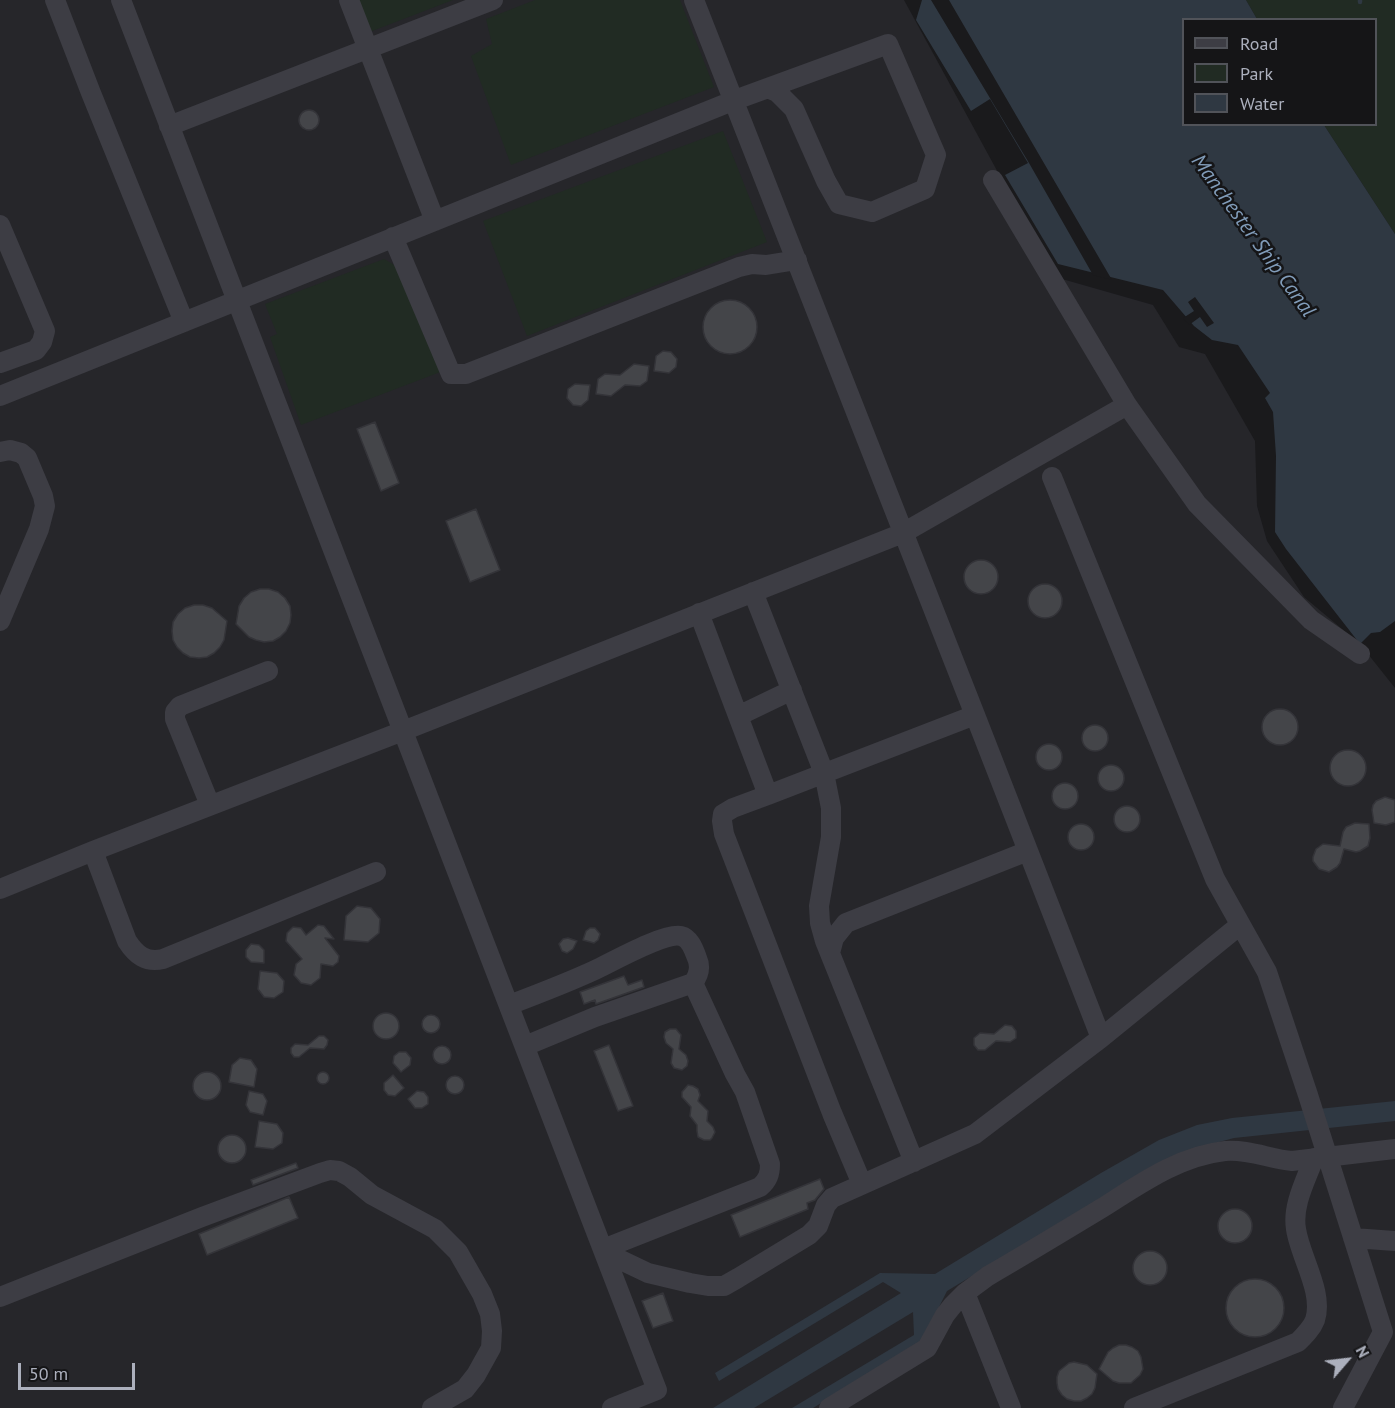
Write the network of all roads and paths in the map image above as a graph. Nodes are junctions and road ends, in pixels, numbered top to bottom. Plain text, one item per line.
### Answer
1 (55, 0) edge
2 (121, 0) edge
3 (349, 0) edge
4 (493, 0) edge
5 (694, 0) edge
6 (368, 49) junction
7 (768, 88) junction
8 (735, 100) junction
9 (169, 126) junction
10 (993, 180) dead end
11 (435, 221) junction
12 (0, 225) edge
13 (393, 237) junction
14 (797, 260) junction
15 (237, 300) junction
16 (184, 322) junction
17 (0, 363) edge
18 (0, 396) edge
19 (1127, 405) junction
20 (0, 452) edge
21 (1052, 477) dead end
22 (903, 533) junction
23 (753, 592) junction
24 (699, 613) junction
25 (0, 621) edge
26 (1360, 654) dead end
27 (268, 671) dead end
28 (792, 690) junction
29 (975, 715) junction
30 (738, 716) junction
31 (403, 730) junction
32 (824, 773) junction
33 (768, 795) junction
34 (210, 806) junction
35 (93, 851) junction
36 (1028, 851) junction
37 (376, 872) dead end
38 (0, 889) edge
39 (1240, 925) junction
40 (830, 953) junction
41 (693, 983) junction
42 (509, 1005) junction
43 (1101, 1038) junction
44 (525, 1046) junction
45 (1395, 1149) edge
46 (1322, 1155) junction
47 (914, 1162) junction
48 (862, 1185) junction
49 (1353, 1238) junction
50 (1395, 1241) edge
51 (604, 1250) junction
52 (965, 1293) junction
53 (0, 1297) edge
54 (432, 1408) edge
55 (612, 1408) edge
56 (829, 1408) edge
57 (1011, 1408) edge
58 (1134, 1408) edge
59 (1343, 1408) edge

1 - 16 lane
2 - 9 lane
3 - 6 lane
4 - 6 lane
5 - 8 lane
6 - 9 lane
6 - 11 lane
7 - 7 lane
7 - 8 lane
8 - 11 lane
8 - 14 lane
9 - 15 lane
10 - 19 lane
11 - 13 lane
12 - 17 lane
13 - 14 lane
13 - 15 lane
14 - 22 lane
15 - 16 lane
15 - 31 lane
16 - 18 lane
19 - 22 lane
19 - 26 lane
20 - 25 lane
21 - 39 lane
22 - 23 lane
22 - 29 lane
23 - 24 lane
23 - 28 lane
24 - 30 lane
24 - 31 lane
27 - 34 lane
28 - 30 lane
28 - 32 lane
29 - 32 lane
29 - 36 lane
30 - 33 lane
31 - 34 lane
31 - 42 lane
32 - 33 lane
32 - 40 lane
33 - 48 lane
34 - 35 lane
35 - 37 lane
35 - 38 lane
36 - 40 lane
36 - 43 lane
39 - 43 lane
39 - 46 lane
40 - 47 lane
41 - 42 lane
41 - 44 lane
41 - 51 lane
42 - 44 lane
43 - 47 lane
44 - 51 lane
45 - 46 lane
46 - 49 lane
46 - 52 lane
46 - 58 lane
47 - 48 lane
48 - 51 lane
49 - 50 lane
49 - 59 lane
51 - 55 lane
52 - 56 lane
52 - 57 lane
53 - 54 lane

